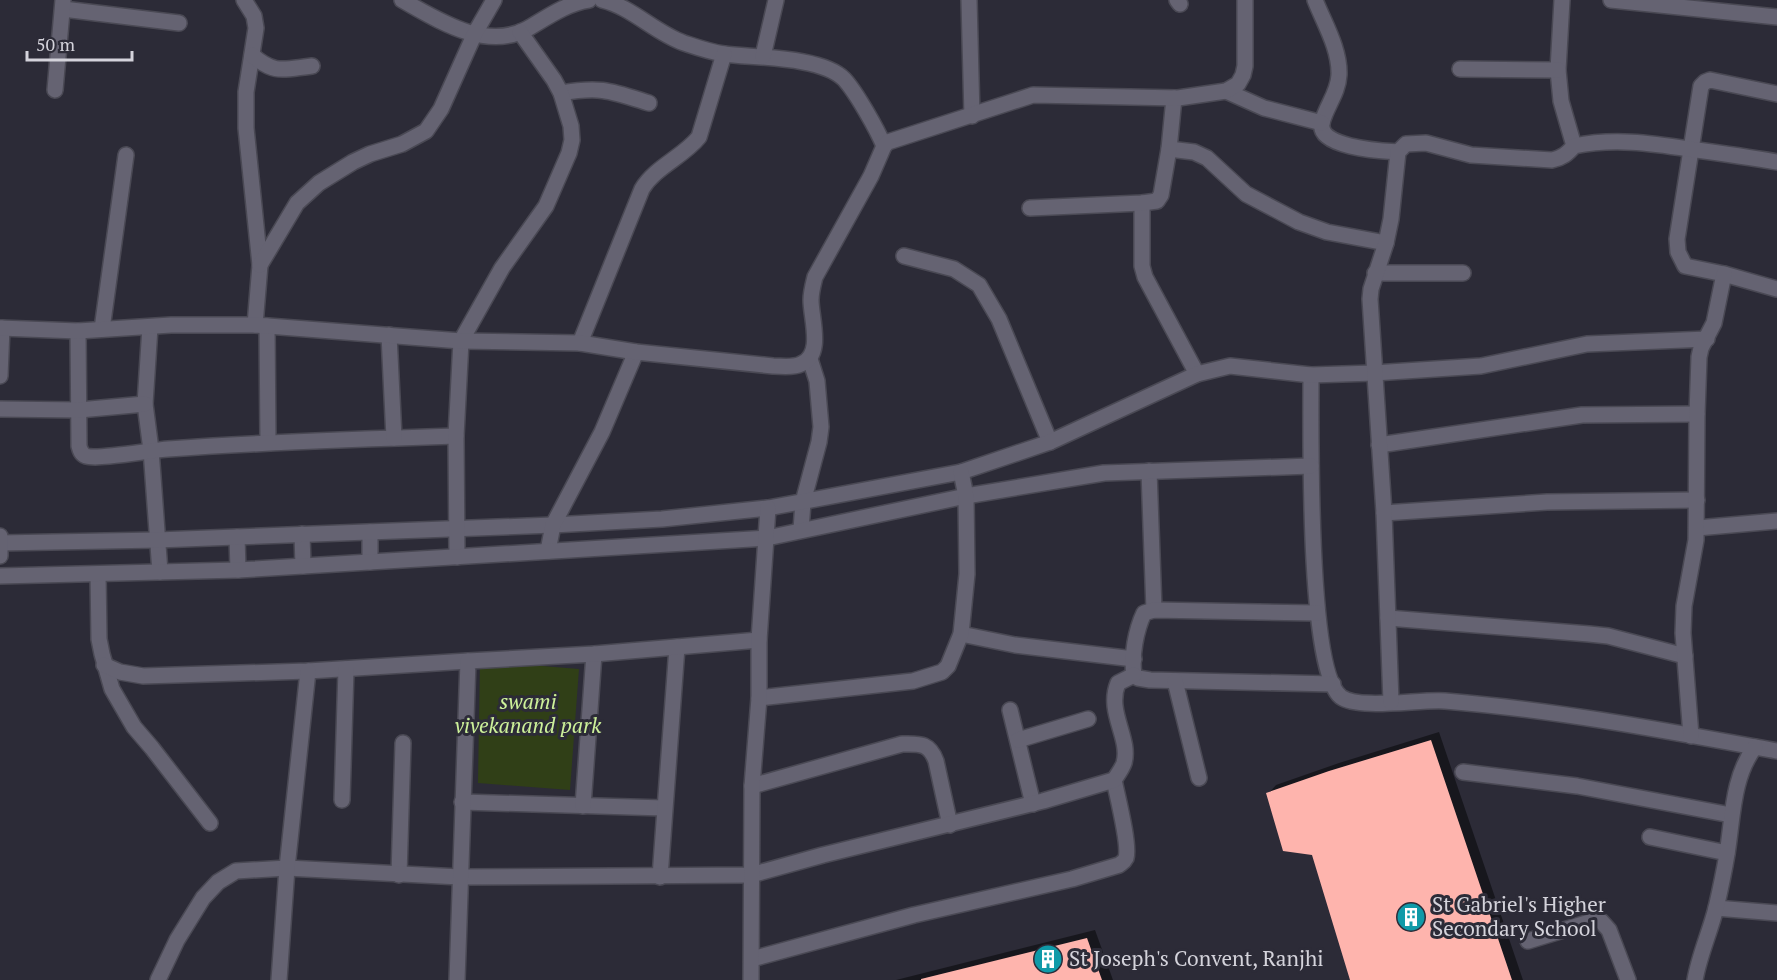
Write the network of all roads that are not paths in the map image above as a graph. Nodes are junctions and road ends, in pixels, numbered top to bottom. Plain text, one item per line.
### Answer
1 (244, 0) edge
2 (402, 0) edge
3 (494, 0) edge
4 (589, 0) edge
5 (776, 0) edge
6 (969, 0) edge
7 (1315, 0) edge
8 (1562, 0) edge
9 (1611, 0) edge
10 (611, 1) edge
11 (1242, 3) edge
12 (63, 5) edge
13 (1777, 17) edge
14 (179, 23) dead end
15 (520, 32) junction
16 (475, 33) junction
17 (724, 54) junction
18 (252, 55) junction
19 (763, 56) junction
20 (312, 66) dead end
21 (1460, 69) dead end
22 (1558, 70) junction
23 (55, 90) dead end
24 (1226, 91) junction
25 (561, 93) junction
26 (1777, 94) edge
27 (1181, 97) junction
28 (649, 103) dead end
29 (972, 116) junction
30 (1322, 123) junction
31 (884, 146) junction
32 (1574, 146) junction
33 (1169, 148) junction
34 (1692, 149) junction
35 (1398, 153) junction
36 (126, 155) dead end
37 (1777, 162) edge
38 (1142, 203) junction
39 (1030, 208) dead end
40 (1386, 243) junction
41 (904, 256) dead end
42 (260, 265) junction
43 (1376, 273) junction
44 (1463, 273) dead end
45 (1724, 274) junction
46 (1777, 289) edge
47 (261, 326) junction
48 (150, 327) junction
49 (1, 328) edge
50 (102, 329) junction
51 (78, 331) junction
52 (389, 336) junction
53 (1707, 339) junction
54 (461, 341) junction
55 (580, 343) junction
56 (636, 352) junction
57 (810, 359) junction
58 (1374, 373) junction
59 (1197, 374) junction
60 (1311, 375) junction
61 (0, 376) edge
62 (145, 404) junction
63 (0, 409) edge
64 (79, 410) junction
65 (1697, 414) junction
66 (456, 435) junction
67 (394, 438) junction
68 (268, 442) junction
69 (1050, 442) junction
70 (1379, 445) junction
71 (151, 450) junction
72 (1311, 466) junction
73 (1149, 471) junction
74 (961, 472) junction
75 (966, 496) junction
76 (1697, 500) junction
77 (803, 502) junction
78 (768, 508) junction
79 (1384, 513) junction
80 (1777, 521) edge
81 (553, 525) junction
82 (457, 528) junction
83 (1697, 528) junction
84 (801, 531) junction
85 (370, 532) junction
86 (302, 534) junction
87 (0, 536) edge
88 (237, 537) junction
89 (767, 538) junction
90 (157, 540) junction
91 (0, 543) edge
92 (548, 551) junction
93 (0, 556) edge
94 (457, 557) junction
95 (370, 562) junction
96 (303, 566) junction
97 (238, 570) junction
98 (160, 572) junction
99 (98, 574) junction
100 (0, 576) edge
101 (1154, 610) junction
102 (1317, 613) junction
103 (1388, 618) junction
104 (961, 634) junction
105 (759, 640) junction
106 (677, 647) junction
107 (594, 654) junction
108 (1685, 656) junction
109 (1134, 659) junction
110 (468, 661) junction
111 (104, 665) junction
112 (346, 669) junction
113 (308, 671) junction
114 (1134, 675) junction
115 (1175, 681) junction
116 (1333, 684) junction
117 (759, 698) junction
118 (1391, 702) junction
119 (1010, 710) dead end
120 (1088, 718) dead end
121 (1691, 736) junction
122 (1018, 740) junction
123 (403, 744) dead end
124 (1755, 747) junction
125 (1777, 751) edge
126 (1463, 772) dead end
127 (1199, 778) dead end
128 (1114, 780) junction
129 (752, 786) junction
130 (342, 800) dead end
131 (462, 802) junction
132 (1033, 804) junction
133 (583, 806) junction
134 (664, 808) junction
135 (1731, 815) junction
136 (210, 824) dead end
137 (950, 825) junction
138 (1650, 837) dead end
139 (1727, 854) junction
140 (287, 868) junction
141 (399, 875) junction
142 (751, 875) junction
143 (460, 877) junction
144 (660, 877) junction
145 (1716, 908) junction
146 (1777, 913) edge
147 (1528, 941) dead end
148 (752, 959) junction
149 (1692, 978) edge
150 (158, 980) edge
151 (279, 980) edge
152 (457, 980) edge
153 (751, 980) edge
154 (1628, 980) edge

1 - 18 street
2 - 16 street
3 - 16 street
4 - 15 street
5 - 19 street
6 - 29 street
7 - 30 street
8 - 22 street
9 - 13 street
10 - 17 street
11 - 24 street
12 - 14 street
12 - 23 street
15 - 16 street
15 - 25 street
16 - 42 street
17 - 19 street
17 - 55 street
18 - 20 street
18 - 42 street
19 - 31 street
21 - 22 street
22 - 32 street
24 - 27 street
24 - 30 street
25 - 28 street
25 - 54 street
26 - 34 street
27 - 29 street
27 - 33 street
29 - 31 street
30 - 35 street
31 - 57 street
32 - 34 street
32 - 35 street
33 - 38 street
33 - 40 street
34 - 37 street
34 - 45 street
35 - 40 street
36 - 50 street
38 - 39 street
38 - 59 street
40 - 43 street
41 - 69 street
42 - 47 street
43 - 44 street
43 - 58 street
45 - 46 street
45 - 53 street
47 - 48 street
47 - 52 street
47 - 68 street
48 - 50 street
48 - 62 street
49 - 51 street
49 - 61 street
50 - 51 street
51 - 64 street
52 - 54 street
52 - 67 street
53 - 58 street
53 - 65 street
54 - 55 street
54 - 66 street
55 - 56 street
56 - 57 street
56 - 81 street
57 - 77 street
58 - 60 street
58 - 70 street
59 - 60 street
59 - 69 street
60 - 72 street
62 - 64 street
62 - 71 street
63 - 64 street
64 - 71 street
65 - 70 street
65 - 76 street
66 - 67 street
66 - 82 street
67 - 68 street
68 - 71 street
69 - 74 street
70 - 79 street
71 - 90 street
72 - 73 street
72 - 102 street
73 - 75 street
73 - 101 street
74 - 75 street
74 - 77 street
75 - 84 street
75 - 104 street
76 - 79 street
76 - 83 street
77 - 78 street
77 - 84 street
78 - 81 street
78 - 89 street
79 - 103 street
80 - 83 street
81 - 82 street
81 - 92 street
82 - 85 street
82 - 94 street
83 - 108 street
84 - 89 street
85 - 86 street
85 - 95 street
86 - 88 street
86 - 96 street
87 - 91 street
88 - 90 street
88 - 97 street
89 - 92 street
89 - 105 street
90 - 91 street
90 - 98 street
91 - 93 street
92 - 94 street
94 - 95 street
95 - 96 street
96 - 97 street
97 - 98 street
98 - 99 street
99 - 100 street
99 - 111 street
101 - 102 street
101 - 109 street
102 - 116 street
103 - 108 street
103 - 118 street
104 - 109 street
104 - 117 street
105 - 106 street
105 - 117 street
106 - 107 street
106 - 134 street
107 - 110 street
107 - 133 street
108 - 121 street
109 - 114 street
110 - 112 street
110 - 131 street
111 - 113 street
111 - 136 street
112 - 113 street
112 - 130 street
113 - 140 street
114 - 115 street
114 - 128 street
115 - 116 street
115 - 127 street
116 - 118 street
117 - 129 street
118 - 121 street
119 - 122 street
120 - 122 street
121 - 124 street
122 - 132 street
123 - 141 street
124 - 125 street
124 - 135 street
126 - 135 street
128 - 132 street
128 - 148 street
129 - 137 street
129 - 142 street
131 - 133 street
131 - 143 street
132 - 137 street
133 - 134 street
134 - 144 street
135 - 139 street
137 - 142 street
138 - 139 street
139 - 145 street
140 - 141 street
140 - 150 street
140 - 151 street
141 - 143 street
142 - 144 street
142 - 148 street
143 - 144 street
143 - 152 street
145 - 146 street
145 - 149 street
147 - 154 street
148 - 153 street

